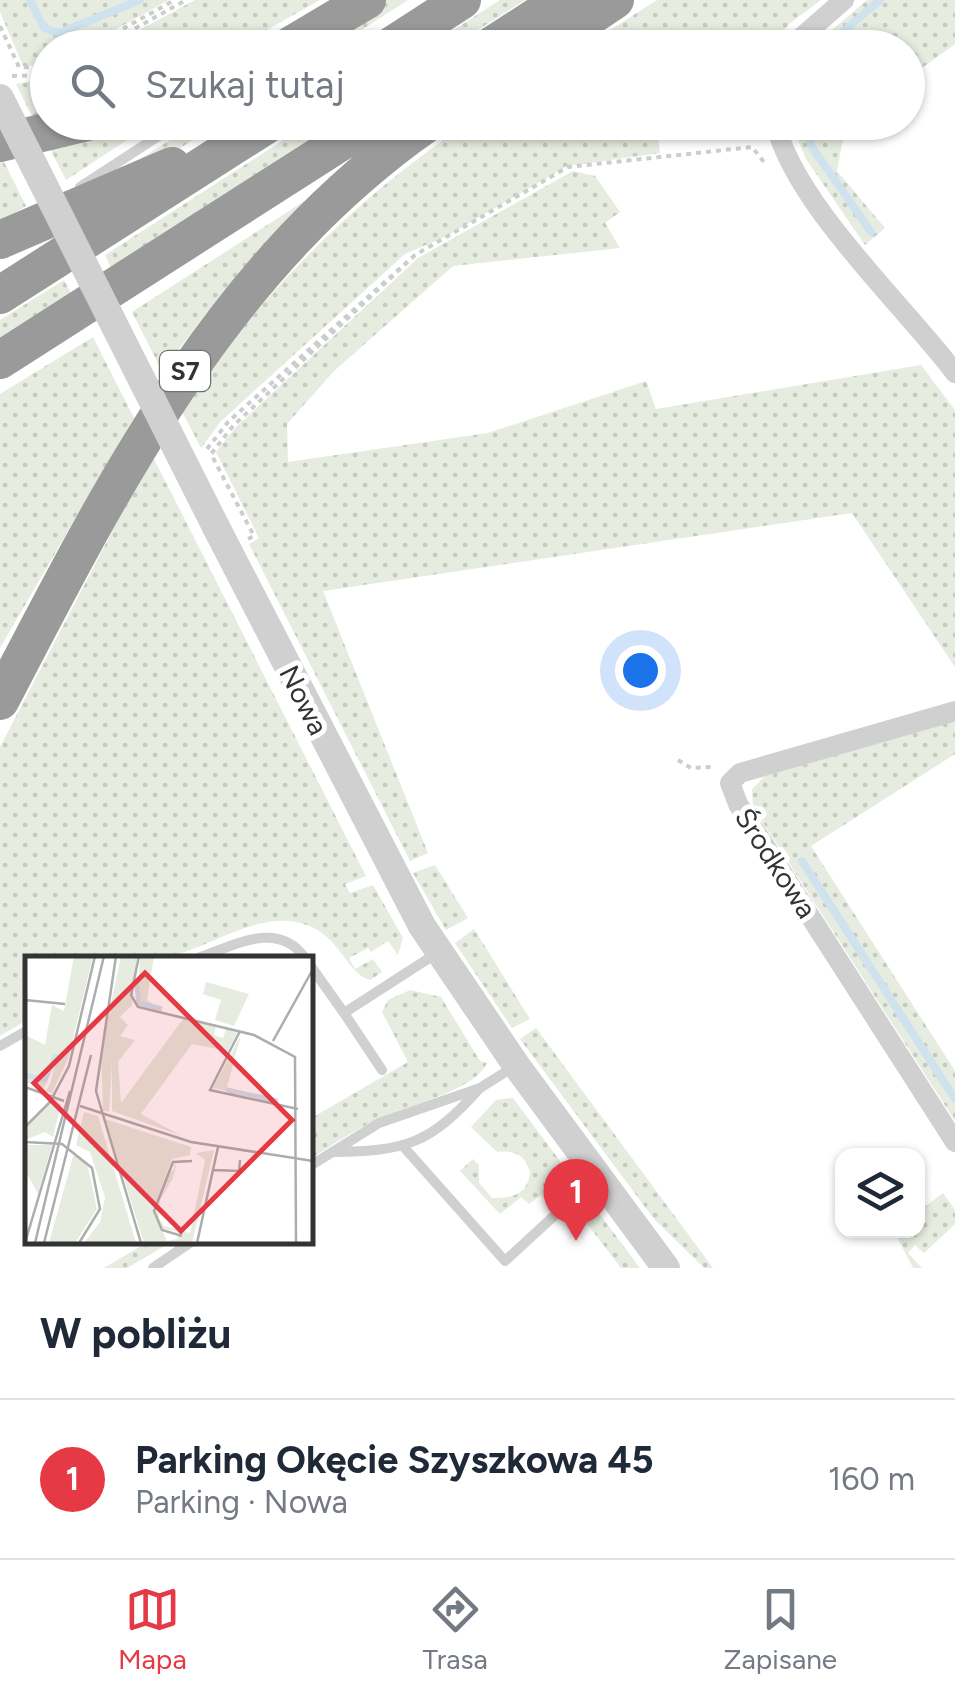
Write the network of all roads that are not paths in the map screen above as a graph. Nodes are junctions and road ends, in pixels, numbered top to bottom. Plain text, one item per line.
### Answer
1 (367, 0) edge
2 (462, 0) edge
3 (562, 0) edge
4 (616, 0) edge
5 (844, 0) edge
6 (322, 30) edge
7 (416, 30) edge
8 (516, 30) edge
9 (570, 30) edge
10 (810, 30) edge
11 (6, 87) edge
12 (30, 136) edge
13 (30, 137) edge
14 (31, 140) edge
15 (152, 140) edge
16 (231, 140) edge
17 (244, 140) edge
18 (344, 140) edge
19 (408, 140) edge
20 (782, 140) edge
21 (0, 143) edge
22 (4, 237) edge
23 (0, 295) edge
24 (0, 360) edge
25 (955, 373) edge
26 (0, 700) edge
27 (955, 711) edge
28 (438, 952) junction
29 (204, 956) edge
30 (305, 956) edge
31 (312, 968) edge
32 (344, 1014) junction
33 (25, 1032) edge
34 (0, 1046) edge
35 (516, 1065) junction
36 (382, 1070) dead end
37 (480, 1088) junction
38 (955, 1142) edge
39 (402, 1145) junction
40 (332, 1152) junction
41 (312, 1165) edge
42 (555, 1215) dead end
43 (190, 1243) edge
44 (153, 1268) edge
45 (666, 1268) edge

1 - 6 highway
2 - 7 highway
3 - 8 highway
4 - 9 highway
5 - 10 street
11 - 13 street, Nowa, bridge
12 - 21 highway
14 - 28 street, Nowa, bridge
15 - 22 lane
16 - 22 highway
17 - 23 highway
18 - 24 highway
19 - 26 highway, S7
20 - 25 street
27 - 38 street, Środkowa
28 - 32 lane
28 - 35 street, Nowa
29 - 30 lane
31 - 32 lane
32 - 36 lane
33 - 34 lane
35 - 37 lane
35 - 45 street, Nowa
37 - 39 lane
37 - 40 lane
39 - 40 lane
39 - 42 lane
40 - 41 lane
43 - 44 lane

